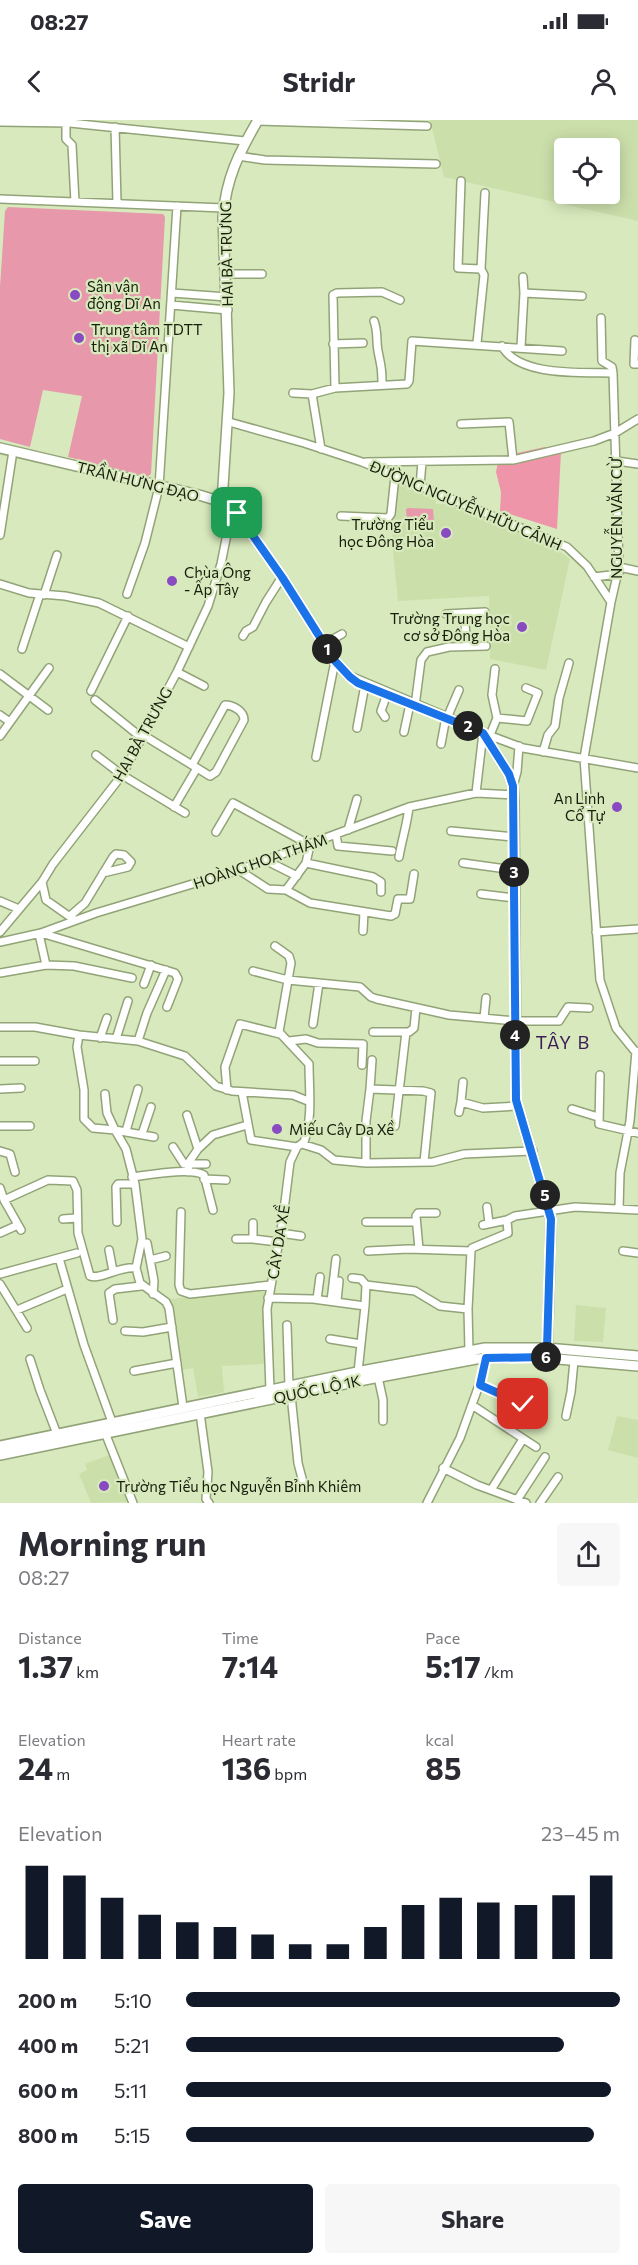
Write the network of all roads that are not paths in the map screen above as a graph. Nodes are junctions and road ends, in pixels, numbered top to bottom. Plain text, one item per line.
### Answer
1 (258, 120) edge
2 (0, 122) edge
3 (357, 122) edge
4 (66, 123) junction
5 (396, 123) edge
6 (427, 126) dead end
7 (114, 127) junction
8 (245, 141) junction
9 (238, 156) junction
10 (436, 164) dead end
11 (461, 182) dead end
12 (486, 193) dead end
13 (0, 199) edge
14 (75, 202) junction
15 (117, 203) junction
16 (177, 206) junction
17 (224, 208) junction
18 (481, 269) junction
19 (225, 274) junction
20 (262, 274) dead end
21 (523, 277) dead end
22 (172, 293) junction
23 (524, 293) junction
24 (582, 296) dead end
25 (227, 297) junction
26 (400, 300) dead end
27 (171, 305) junction
28 (228, 309) junction
29 (601, 318) dead end
30 (374, 321) dead end
31 (635, 340) dead end
32 (363, 343) dead end
33 (477, 343) junction
34 (333, 344) junction
35 (502, 346) junction
36 (521, 347) junction
37 (562, 351) dead end
38 (638, 363) edge
39 (613, 373) junction
40 (382, 385) junction
41 (335, 387) junction
42 (293, 393) dead end
43 (312, 394) junction
44 (638, 419) edge
45 (229, 422) junction
46 (461, 424) dead end
47 (615, 433) junction
48 (0, 448) edge
49 (321, 449) junction
50 (13, 451) junction
51 (513, 460) junction
52 (617, 461) junction
53 (362, 462) junction
54 (422, 462) junction
55 (638, 464) edge
56 (395, 476) junction
57 (420, 486) junction
58 (159, 487) junction
59 (222, 502) junction
60 (232, 509) junction
61 (341, 516) dead end
62 (1, 517) edge
63 (0, 535) edge
64 (57, 555) dead end
65 (619, 570) junction
66 (638, 571) edge
67 (282, 577) junction
68 (594, 577) junction
69 (0, 584) edge
70 (42, 594) junction
71 (127, 594) dead end
72 (611, 602) junction
73 (485, 612) dead end
74 (464, 613) junction
75 (446, 614) dead end
76 (128, 616) junction
77 (342, 634) dead end
78 (243, 636) dead end
79 (324, 644) junction
80 (467, 646) junction
81 (486, 646) dead end
82 (189, 647) junction
83 (22, 649) dead end
84 (335, 661) junction
85 (569, 663) dead end
86 (49, 668) dead end
87 (495, 669) dead end
88 (177, 672) junction
89 (0, 675) edge
90 (204, 686) dead end
91 (365, 686) junction
92 (526, 687) dead end
93 (459, 690) dead end
94 (91, 692) dead end
95 (387, 694) junction
96 (28, 696) junction
97 (95, 700) dead end
98 (412, 705) junction
99 (48, 710) dead end
100 (0, 715) edge
101 (385, 717) dead end
102 (447, 718) junction
103 (497, 718) junction
104 (10, 722) junction
105 (357, 728) dead end
106 (404, 732) dead end
107 (486, 734) junction
108 (0, 736) edge
109 (142, 736) junction
110 (441, 744) dead end
111 (519, 746) junction
112 (543, 752) junction
113 (96, 755) dead end
114 (316, 757) dead end
115 (584, 759) junction
116 (194, 767) junction
117 (638, 768) edge
118 (122, 775) junction
119 (513, 791) junction
120 (476, 793) junction
121 (357, 799) dead end
122 (174, 807) junction
123 (409, 807) junction
124 (184, 813) dead end
125 (348, 830) junction
126 (451, 831) dead end
127 (216, 832) dead end
128 (336, 835) junction
129 (514, 837) junction
130 (310, 845) junction
131 (392, 851) dead end
132 (399, 857) dead end
133 (267, 861) junction
134 (463, 863) dead end
135 (306, 864) junction
136 (239, 870) junction
137 (514, 870) junction
138 (103, 873) dead end
139 (414, 874) dead end
140 (297, 876) junction
141 (42, 882) junction
142 (286, 890) junction
143 (381, 892) dead end
144 (481, 894) dead end
145 (514, 897) junction
146 (0, 901) edge
147 (84, 903) junction
148 (19, 909) junction
149 (364, 912) junction
150 (96, 914) junction
151 (73, 918) junction
152 (638, 929) edge
153 (363, 931) dead end
154 (0, 932) edge
155 (596, 932) junction
156 (40, 934) junction
157 (8, 940) junction
158 (0, 942) edge
159 (275, 946) dead end
160 (46, 965) junction
161 (152, 965) junction
162 (166, 970) junction
163 (253, 971) dead end
164 (0, 973) edge
165 (132, 978) dead end
166 (288, 980) junction
167 (319, 983) junction
168 (144, 984) dead end
169 (486, 999) dead end
170 (128, 1001) dead end
171 (167, 1007) dead end
172 (416, 1008) junction
173 (589, 1008) dead end
174 (107, 1018) dead end
175 (484, 1018) junction
176 (515, 1021) junction
177 (313, 1024) dead end
178 (0, 1027) edge
179 (373, 1032) dead end
180 (406, 1032) junction
181 (280, 1034) junction
182 (79, 1035) junction
183 (99, 1038) junction
184 (116, 1039) junction
185 (138, 1041) junction
186 (289, 1041) junction
187 (637, 1052) edge
188 (372, 1060) dead end
189 (0, 1061) edge
190 (34, 1061) dead end
191 (362, 1065) dead end
192 (600, 1076) dead end
193 (464, 1082) dead end
194 (21, 1088) dead end
195 (0, 1089) edge
196 (138, 1089) dead end
197 (370, 1089) junction
198 (227, 1090) junction
199 (398, 1091) junction
200 (242, 1092) junction
201 (105, 1094) dead end
202 (308, 1101) junction
203 (461, 1102) junction
204 (517, 1106) junction
205 (151, 1107) dead end
206 (572, 1109) dead end
207 (459, 1112) dead end
208 (187, 1115) dead end
209 (598, 1117) junction
210 (248, 1125) junction
211 (0, 1126) edge
212 (30, 1126) dead end
213 (395, 1126) dead end
214 (115, 1130) junction
215 (126, 1131) junction
216 (629, 1132) junction
217 (638, 1133) edge
218 (142, 1134) junction
219 (154, 1137) dead end
220 (299, 1146) junction
221 (173, 1147) dead end
222 (198, 1149) junction
223 (0, 1151) edge
224 (533, 1151) junction
225 (424, 1162) junction
226 (366, 1163) junction
227 (206, 1164) dead end
228 (188, 1168) junction
229 (15, 1172) dead end
230 (204, 1179) junction
231 (133, 1180) junction
232 (226, 1180) dead end
233 (0, 1188) edge
234 (4, 1200) junction
235 (487, 1207) dead end
236 (619, 1209) junction
237 (213, 1210) dead end
238 (638, 1210) edge
239 (550, 1211) junction
240 (181, 1212) dead end
241 (436, 1212) dead end
242 (76, 1218) junction
243 (63, 1219) dead end
244 (507, 1220) junction
245 (117, 1222) dead end
246 (253, 1222) dead end
247 (366, 1222) dead end
248 (416, 1222) junction
249 (0, 1233) edge
250 (280, 1233) junction
251 (301, 1236) dead end
252 (236, 1239) dead end
253 (253, 1239) junction
254 (278, 1242) junction
255 (147, 1243) dead end
256 (419, 1249) junction
257 (109, 1250) dead end
258 (368, 1251) dead end
259 (471, 1251) junction
260 (623, 1251) dead end
261 (78, 1253) dead end
262 (638, 1253) edge
263 (166, 1256) dead end
264 (59, 1258) junction
265 (336, 1259) dead end
266 (150, 1260) junction
267 (136, 1268) junction
268 (113, 1270) junction
269 (0, 1274) edge
270 (320, 1277) dead end
271 (352, 1278) dead end
272 (339, 1281) dead end
273 (0, 1284) edge
274 (271, 1285) junction
275 (366, 1285) junction
276 (141, 1286) junction
277 (67, 1289) junction
278 (153, 1294) junction
279 (268, 1298) junction
280 (317, 1299) junction
281 (334, 1301) junction
282 (364, 1306) junction
283 (468, 1309) junction
284 (17, 1310) junction
285 (113, 1320) dead end
286 (287, 1325) dead end
287 (172, 1327) junction
288 (27, 1328) dead end
289 (125, 1331) dead end
290 (330, 1339) dead end
291 (361, 1344) junction
292 (469, 1351) junction
293 (485, 1353) junction
294 (547, 1353) junction
295 (638, 1356) edge
296 (30, 1359) dead end
297 (574, 1361) junction
298 (177, 1363) junction
299 (638, 1366) edge
300 (134, 1371) dead end
301 (358, 1372) junction
302 (378, 1377) junction
303 (480, 1385) junction
304 (270, 1390) junction
305 (290, 1390) junction
306 (523, 1404) dead end
307 (472, 1405) junction
308 (183, 1407) junction
309 (200, 1413) junction
310 (566, 1416) dead end
311 (383, 1421) dead end
312 (112, 1422) junction
313 (103, 1428) junction
314 (57, 1434) junction
315 (523, 1438) junction
316 (0, 1446) edge
317 (536, 1447) dead end
318 (0, 1455) edge
319 (545, 1457) dead end
320 (443, 1468) junction
321 (558, 1477) dead end
322 (304, 1486) dead end
323 (491, 1490) junction
324 (517, 1500) junction
325 (133, 1503) edge
326 (209, 1503) edge
327 (427, 1503) edge
328 (526, 1503) edge
329 (540, 1503) edge

1 - 3 street
1 - 8 main road, HAI BÀ TRƯNG
2 - 4 street
3 - 5 street
4 - 7 street
4 - 14 street
5 - 6 street
7 - 8 street
7 - 15 street
8 - 9 main road, HAI BÀ TRƯNG
9 - 10 street
9 - 17 main road, HAI BÀ TRƯNG
11 - 18 street
12 - 18 street
13 - 14 street
14 - 15 street
15 - 16 street
16 - 17 street
16 - 22 street
17 - 19 main road, HAI BÀ TRƯNG
18 - 33 street
19 - 20 street
19 - 25 main road, HAI BÀ TRƯNG
21 - 23 street
22 - 25 street
22 - 27 street
23 - 24 street
23 - 36 street
25 - 28 main road, HAI BÀ TRƯNG
26 - 34 street
27 - 28 street
27 - 58 street
28 - 45 main road, HAI BÀ TRƯNG
29 - 39 street
30 - 40 street
31 - 38 street
32 - 34 street
33 - 35 street
33 - 40 street
34 - 41 street
35 - 36 street
35 - 39 street
36 - 37 street
39 - 47 street, NGUYỄN VĂN CỪ
40 - 41 street
41 - 43 street
42 - 43 street
43 - 49 street
44 - 47 street
45 - 49 street, ĐƯỜNG NGUYỄN HỮU CẢNH
45 - 59 main road, HAI BÀ TRƯNG
46 - 51 street
47 - 51 street
47 - 52 street, NGUYỄN VĂN CỪ
48 - 50 main road, TRẦN HƯNG ĐẠO
49 - 53 street, ĐƯỜNG NGUYỄN HỮU CẢNH
50 - 58 main road, TRẦN HƯNG ĐẠO
50 - 62 street
51 - 54 street
52 - 55 street
52 - 65 street, NGUYỄN VĂN CỪ
53 - 54 street
53 - 56 street, ĐƯỜNG NGUYỄN HỮU CẢNH
54 - 57 street
56 - 57 street, ĐƯỜNG NGUYỄN HỮU CẢNH
56 - 61 street
57 - 68 street, ĐƯỜNG NGUYỄN HỮU CẢNH
58 - 59 main road, TRẦN HƯNG ĐẠO
58 - 71 street
59 - 60 main road, TRẦN HƯNG ĐẠO
60 - 67 main road, TRẦN HƯNG ĐẠO
60 - 82 street, HAI BÀ TRƯNG
62 - 63 street
64 - 70 street
65 - 66 street
65 - 68 street
65 - 72 street, NGUYỄN VĂN CỪ
67 - 78 street
67 - 79 main road, TRẦN HƯNG ĐẠO
68 - 72 street, ĐƯỜNG NGUYỄN HỮU CẢNH
69 - 70 street
70 - 76 street
70 - 83 street
72 - 115 street
73 - 74 street
74 - 75 street
74 - 80 street
76 - 82 street
76 - 94 street
77 - 79 street
79 - 84 main road, TRẦN HƯNG ĐẠO
80 - 81 street
80 - 98 street
82 - 88 street, HAI BÀ TRƯNG
84 - 91 main road, TRẦN HƯNG ĐẠO
84 - 114 street
85 - 112 street
86 - 96 street
87 - 103 street
88 - 90 street
88 - 109 street, HAI BÀ TRƯNG
89 - 96 street
91 - 95 main road, TRẦN HƯNG ĐẠO
91 - 105 street
92 - 103 street
93 - 102 street
95 - 98 main road, TRẦN HƯNG ĐẠO
95 - 101 street
96 - 99 street
96 - 104 street
97 - 109 street
98 - 102 main road, TRẦN HƯNG ĐẠO
98 - 106 street
100 - 104 street
102 - 107 main road, TRẦN HƯNG ĐẠO
102 - 110 street
103 - 107 street
104 - 108 street
107 - 111 street
107 - 119 main road
107 - 120 street
109 - 116 street
109 - 118 street, HAI BÀ TRƯNG
111 - 112 street
111 - 119 street
112 - 115 street
113 - 118 street
115 - 117 street
115 - 155 street
116 - 116 street
116 - 122 street
118 - 122 street
118 - 141 street, HAI BÀ TRƯNG
119 - 120 street, HOÀNG HOA THÁM
119 - 129 main road
120 - 123 street, HOÀNG HOA THÁM
121 - 125 street
122 - 124 street
123 - 125 street, HOÀNG HOA THÁM
123 - 132 street
125 - 128 street, HOÀNG HOA THÁM
126 - 129 street
127 - 130 street
128 - 130 street, HOÀNG HOA THÁM
128 - 131 street
129 - 137 main road
130 - 133 street, HOÀNG HOA THÁM
130 - 135 street
133 - 136 street, HOÀNG HOA THÁM
133 - 140 street
134 - 137 street
135 - 140 street
135 - 143 street
136 - 142 street
136 - 150 street, HOÀNG HOA THÁM
137 - 145 main road
138 - 147 street
139 - 149 street
140 - 142 street
141 - 148 street, HAI BÀ TRƯNG
141 - 151 street
142 - 149 street
144 - 145 street
145 - 176 main road
146 - 148 street
147 - 150 street
147 - 151 street
148 - 154 street, HAI BÀ TRƯNG
149 - 153 street
150 - 151 street, HOÀNG HOA THÁM
151 - 156 street, HOÀNG HOA THÁM
152 - 155 street
154 - 157 street
155 - 187 street
156 - 157 street, HOÀNG HOA THÁM
156 - 160 street
156 - 161 street
157 - 158 street, HOÀNG HOA THÁM
159 - 166 street
160 - 164 street
160 - 165 street
161 - 162 street
161 - 168 street
162 - 171 street
162 - 185 street
163 - 166 street
166 - 167 street
166 - 181 street
167 - 172 street
167 - 177 street
169 - 175 street
170 - 184 street
172 - 175 street
172 - 180 street
173 - 176 street
174 - 183 street
175 - 176 street
176 - 204 main road
178 - 182 street
179 - 180 street
180 - 199 street
181 - 186 street, CÂY DA XỀ
181 - 198 street
182 - 183 street
182 - 214 street
183 - 184 street
184 - 185 street
185 - 198 street
186 - 191 street
186 - 202 street, CÂY DA XỀ
187 - 216 street
188 - 197 street
189 - 190 street
192 - 209 street
193 - 203 street
194 - 195 street
196 - 215 street
197 - 199 street
197 - 226 street
198 - 200 street
199 - 213 street
199 - 225 street
200 - 202 street
200 - 210 street
201 - 214 street
202 - 220 street, CÂY DA XỀ
203 - 204 street
203 - 207 street
204 - 224 main road
205 - 218 street
206 - 209 street
208 - 222 street
209 - 216 street
210 - 220 street
210 - 222 street
211 - 212 street
214 - 215 street
214 - 231 street
215 - 218 street
216 - 217 street
216 - 236 street
218 - 219 street
220 - 226 street
220 - 250 street, CÂY DA XỀ
221 - 228 street
222 - 228 street
223 - 229 street
224 - 225 street
224 - 239 main road
225 - 226 street
227 - 228 street
228 - 230 street
228 - 231 street
230 - 232 street
230 - 237 street
231 - 245 street
231 - 267 street
233 - 234 street
234 - 242 street
234 - 249 street
235 - 244 street
236 - 238 street
236 - 239 street
239 - 244 street
239 - 294 main road
240 - 274 street
241 - 248 street
242 - 243 street
242 - 268 street
244 - 259 street
246 - 253 street
247 - 248 street
248 - 256 street
250 - 251 street
250 - 254 street, CÂY DA XỀ
252 - 253 street
253 - 254 street
254 - 274 street, CÂY DA XỀ
255 - 266 street
256 - 258 street
256 - 259 street
257 - 268 street
259 - 283 street
260 - 262 street
261 - 264 street
263 - 266 street
264 - 269 street
264 - 277 street
265 - 281 street
266 - 278 street
267 - 268 street
267 - 276 street
270 - 280 street
271 - 275 street
272 - 281 street
273 - 284 street
274 - 279 street, CÂY DA XỀ
275 - 282 street
275 - 283 street
276 - 278 street
276 - 285 street
277 - 284 street
277 - 312 street
278 - 287 street
279 - 280 street
279 - 304 street, CÂY DA XỀ
280 - 281 street
281 - 282 street
282 - 291 street
283 - 292 street
284 - 288 street
286 - 305 street
287 - 289 street
287 - 298 street
290 - 291 street
291 - 301 street
292 - 293 main road, QUỐC LỘ 1K
292 - 301 main road, QUỐC LỘ 1K
293 - 294 main road, QUỐC LỘ 1K
293 - 302 main road, QUỐC LỘ 1K
293 - 303 street
294 - 295 main road, QUỐC LỘ 1K
294 - 297 main road, QUỐC LỘ 1K
296 - 314 street
297 - 299 main road, QUỐC LỘ 1K
297 - 310 street
298 - 300 street
298 - 308 street
301 - 305 main road, QUỐC LỘ 1K
302 - 305 main road, QUỐC LỘ 1K
302 - 311 street
303 - 306 street
303 - 307 street
304 - 305 main road, QUỐC LỘ 1K
304 - 308 main road, QUỐC LỘ 1K
305 - 309 main road, QUỐC LỘ 1K
305 - 322 street
307 - 315 street
307 - 320 street
308 - 312 main road, QUỐC LỘ 1K
309 - 313 main road, QUỐC LỘ 1K
309 - 326 street
312 - 313 main road, QUỐC LỘ 1K
313 - 314 main road, QUỐC LỘ 1K
313 - 318 main road, QUỐC LỘ 1K
313 - 325 street
314 - 316 main road, QUỐC LỘ 1K
315 - 317 street
315 - 323 street
319 - 324 street
320 - 323 street
320 - 327 street
321 - 329 street
323 - 324 street
324 - 328 street

